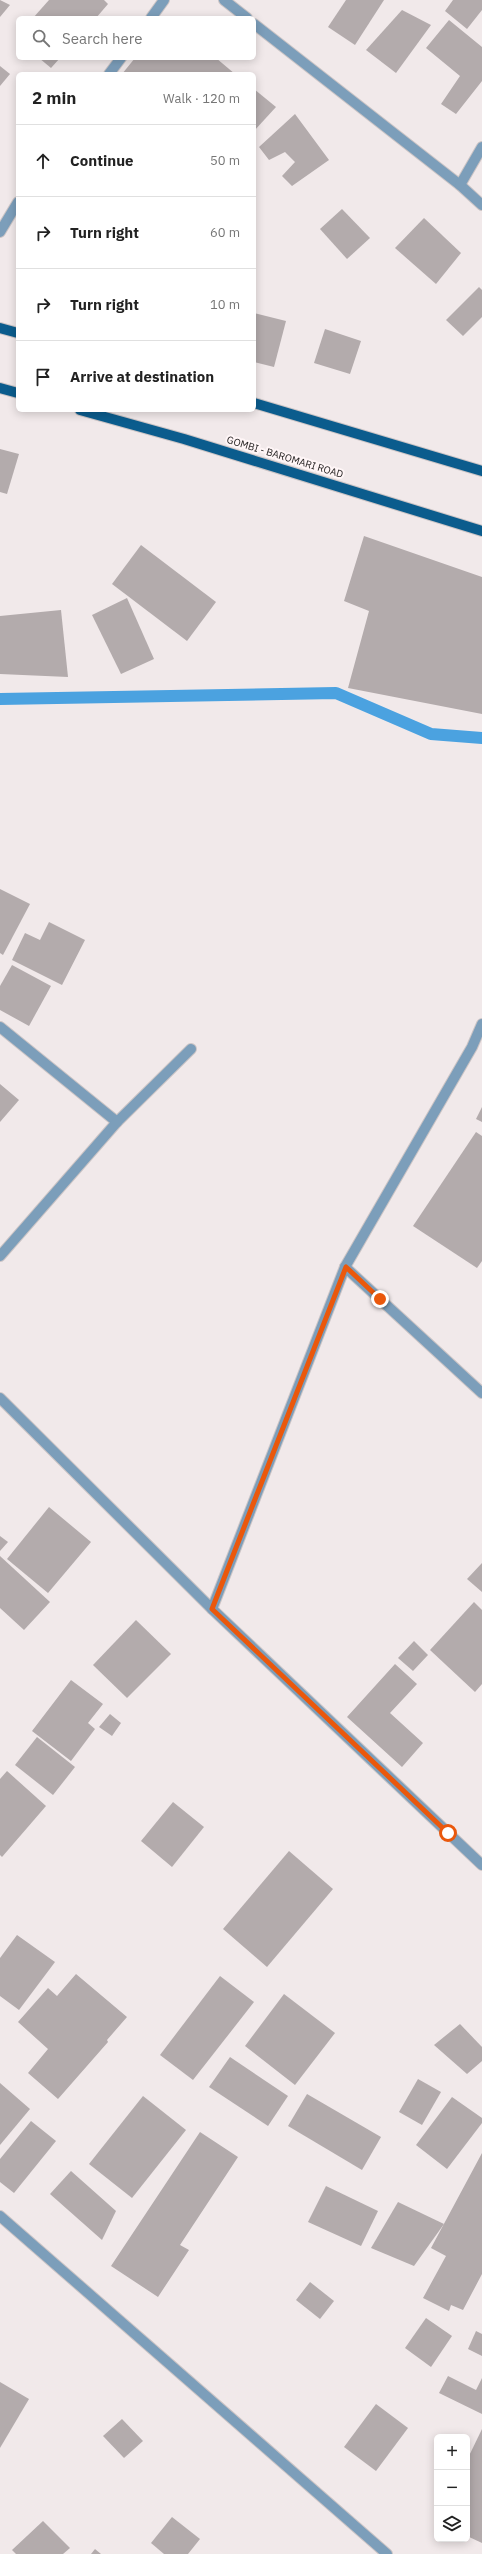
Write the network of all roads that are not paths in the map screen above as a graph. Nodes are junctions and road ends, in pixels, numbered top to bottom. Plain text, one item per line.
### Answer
1 (164, 0) edge
2 (224, 0) edge
3 (152, 16) edge
4 (244, 16) edge
5 (256, 26) edge
6 (119, 60) edge
7 (110, 72) edge
8 (482, 147) edge
9 (460, 185) junction
10 (16, 205) edge
11 (482, 205) edge
12 (0, 232) edge
13 (0, 328) edge
14 (16, 332) edge
15 (0, 388) edge
16 (16, 392) edge
17 (256, 404) edge
18 (87, 412) edge
19 (482, 471) edge
20 (482, 532) edge
21 (482, 1024) edge
22 (0, 1027) edge
23 (192, 1049) dead end
24 (117, 1122) junction
25 (0, 1256) edge
26 (346, 1267) junction
27 (482, 1393) edge
28 (0, 1398) edge
29 (212, 1609) junction
30 (482, 1865) edge
31 (0, 2216) edge
32 (387, 2554) edge

1 - 3 street
2 - 4 street
5 - 9 street
6 - 7 street
8 - 9 street
9 - 11 street
10 - 12 street
13 - 14 main road
15 - 16 main road
17 - 19 main road
18 - 20 main road, GOMBI - BAROMARI ROAD
21 - 26 street
22 - 24 street
23 - 24 street
24 - 25 street
26 - 27 street
26 - 29 street
28 - 29 street
29 - 30 street
31 - 32 street

